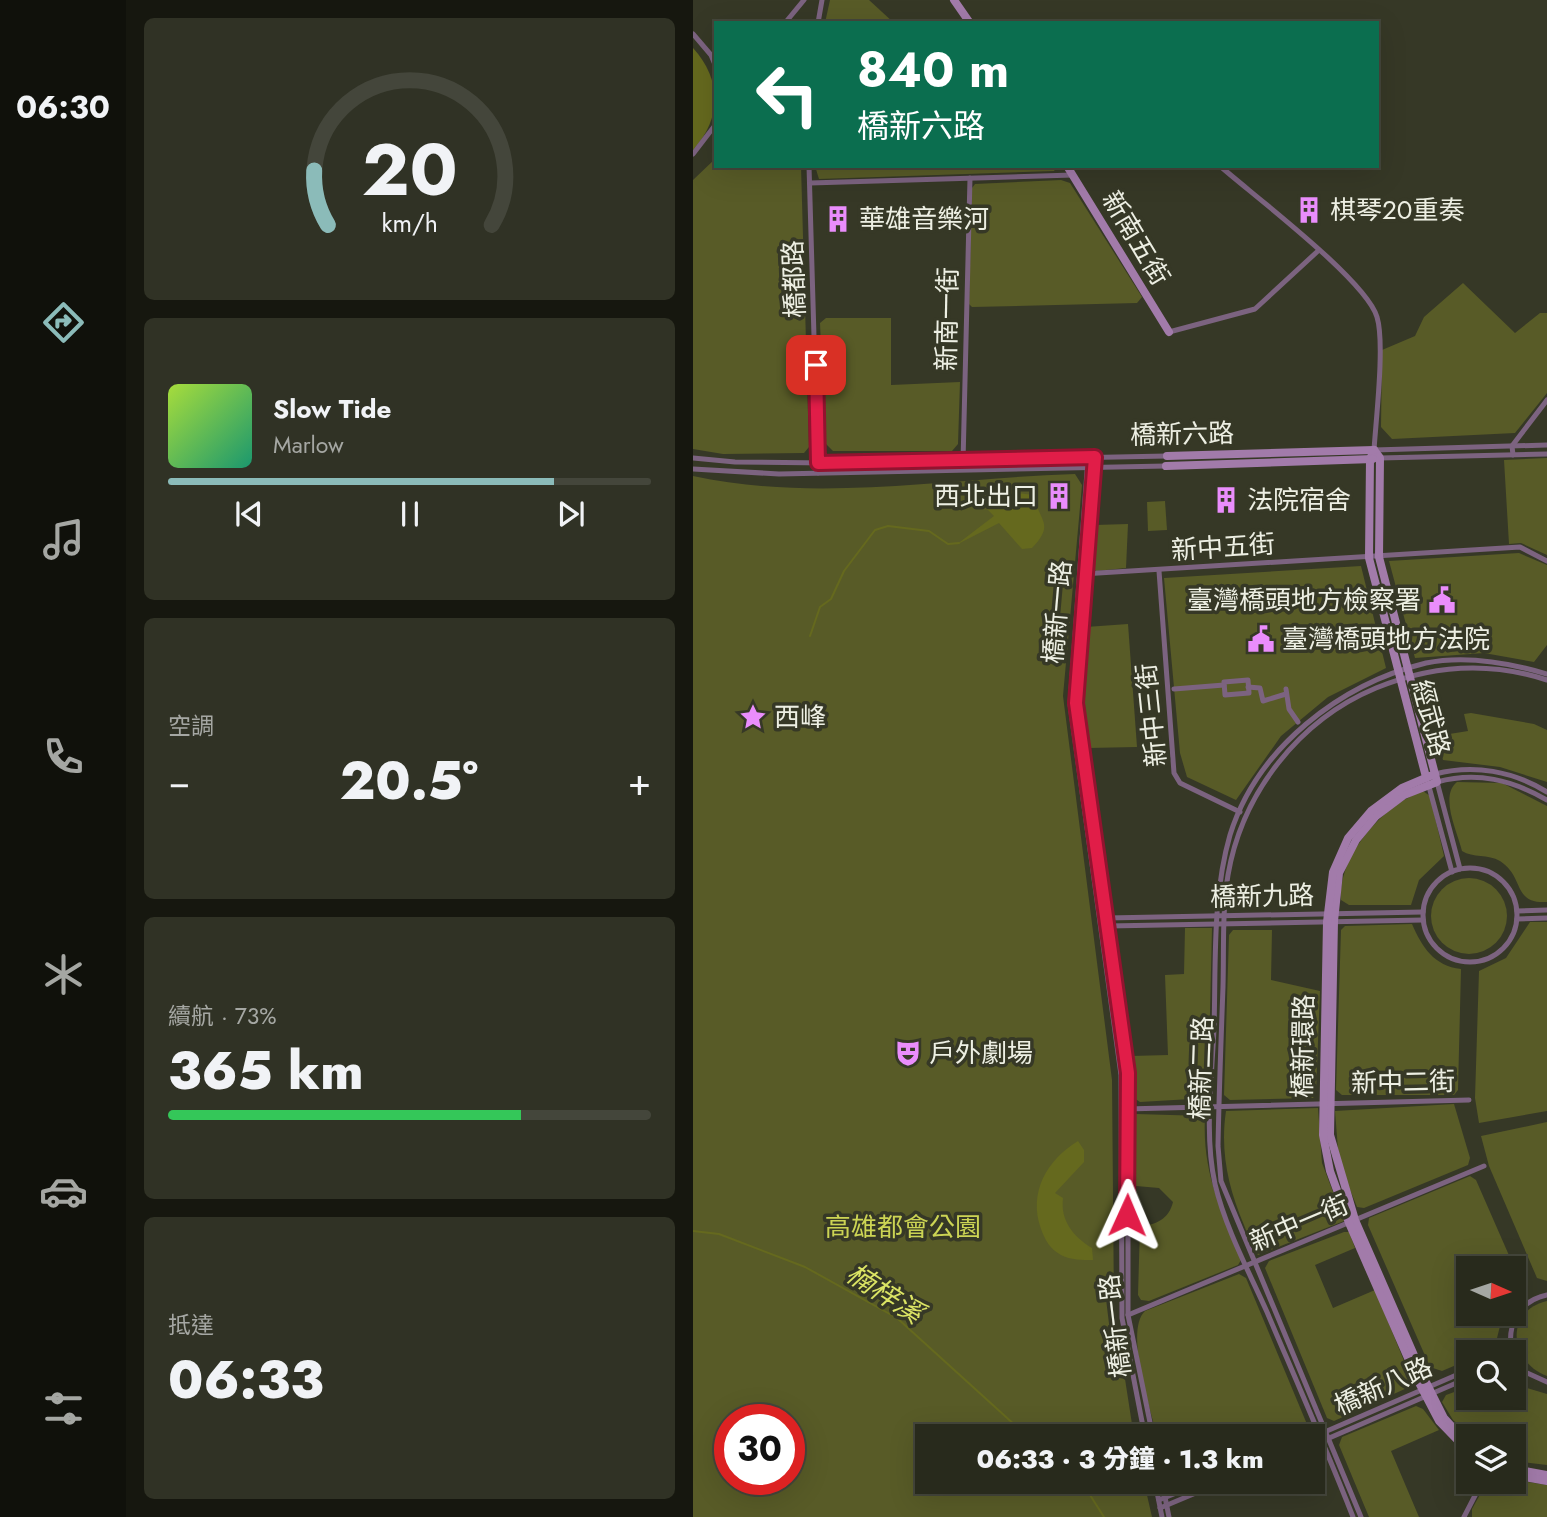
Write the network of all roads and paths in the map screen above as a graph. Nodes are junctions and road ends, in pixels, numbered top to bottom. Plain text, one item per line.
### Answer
1 (804, 0) edge
2 (822, 0) edge
3 (954, 0) edge
4 (787, 21) edge
5 (818, 21) edge
6 (969, 21) edge
7 (693, 34) edge
8 (714, 62) edge
9 (714, 127) edge
10 (693, 154) edge
11 (809, 168) edge
12 (1068, 168) edge
13 (1222, 168) edge
14 (1073, 175) junction
15 (970, 178) junction
16 (810, 183) junction
17 (1319, 250) junction
18 (1169, 332) joint
19 (1547, 400) edge
20 (1547, 445) edge
21 (1512, 446) junction
22 (1374, 450) junction
23 (1547, 454) edge
24 (1513, 455) junction
25 (1167, 456) joint
26 (693, 458) edge
27 (1092, 458) junction
28 (1380, 458) junction
29 (1370, 459) junction
30 (963, 462) junction
31 (818, 463) junction
32 (1166, 466) joint
33 (1091, 467) junction
34 (693, 469) edge
35 (818, 473) junction
36 (1379, 557) junction
37 (1369, 558) junction
38 (1547, 561) edge
39 (1159, 571) junction
40 (1082, 574) junction
41 (1547, 674) edge
42 (1402, 675) junction
43 (1547, 680) edge
44 (1224, 685) junction
45 (1248, 687) junction
46 (1174, 689) dead end
47 (1298, 722) dead end
48 (1431, 779) junction
49 (1547, 792) edge
50 (1547, 800) edge
51 (1242, 813) junction
52 (1461, 869) junction
53 (1452, 872) junction
54 (1547, 910) edge
55 (1517, 911) junction
56 (1423, 912) junction
57 (1221, 916) junction
58 (1104, 918) junction
59 (1331, 918) junction
60 (1547, 918) edge
61 (1517, 919) junction
62 (1423, 920) junction
63 (1221, 923) junction
64 (1105, 926) junction
65 (1469, 1100) dead end
66 (1326, 1104) junction
67 (1219, 1106) junction
68 (1211, 1107) junction
69 (1125, 1109) junction
70 (1484, 1166) dead end
71 (1352, 1222) junction
72 (1254, 1263) junction
73 (1246, 1266) junction
74 (1547, 1295) edge
75 (1125, 1317) junction
76 (1512, 1340) edge
77 (1526, 1372) edge
78 (1456, 1376) edge
79 (1456, 1381) edge
80 (1547, 1382) edge
81 (1426, 1390) junction
82 (1143, 1424) edge
83 (1150, 1424) edge
84 (1315, 1424) edge
85 (1456, 1431) edge
86 (1328, 1435) junction
87 (1325, 1436) edge
88 (1456, 1439) edge
89 (1325, 1447) edge
90 (1526, 1471) edge
91 (1547, 1475) edge
92 (1526, 1477) edge
93 (1547, 1481) edge
94 (1158, 1494) edge
95 (1165, 1494) edge
96 (1173, 1494) edge
97 (1193, 1494) edge
98 (1476, 1494) edge
99 (1166, 1497) junction
100 (1159, 1500) junction
101 (1167, 1505) junction
102 (1160, 1508) junction
103 (1162, 1517) edge
104 (1170, 1517) edge
105 (1353, 1517) edge
106 (1361, 1517) edge
107 (1464, 1517) edge

1 - 4 street
2 - 5 street
3 - 6 street
7 - 8 street
9 - 10 street
11 - 16 street, 橋都路
12 - 14 street, 新南五街
13 - 17 street, 經武路
14 - 15 street
14 - 18 street, 新南五街
15 - 16 street
15 - 30 street, 新南一街
16 - 31 street, 橋都路
17 - 18 street
17 - 22 street, 經武路
19 - 21 street
20 - 21 street, 橋新六路
21 - 22 street, 橋新六路
21 - 24 street
22 - 25 street, 橋新六路
22 - 28 street
22 - 29 street, 經武路
23 - 24 street, 橋新六路
24 - 28 street, 橋新六路
25 - 27 street, 橋新六路
26 - 31 street, 橋新六路
27 - 30 street, 橋新六路
27 - 33 street, 橋新一路
28 - 29 street, 橋新六路
28 - 36 street, 經武路
29 - 32 street, 橋新六路
29 - 37 street, 經武路
30 - 31 street, 橋新六路
31 - 35 street, 橋都路
32 - 33 street, 橋新六路
33 - 35 street, 橋新六路
33 - 40 street, 橋新一路
34 - 35 street, 橋新六路
36 - 37 street, 新中五街
36 - 38 street
36 - 42 street, 經武路
37 - 39 street, 新中五街
37 - 42 street, 經武路
39 - 40 street, 新中五街
39 - 51 street, 新中三街
40 - 58 street, 橋新一路
41 - 42 street
42 - 43 street
42 - 48 street, 經武路
42 - 51 street, 橋新二路
44 - 45 street
44 - 45 street
44 - 46 street
45 - 47 street
48 - 49 street, 橋新環路
48 - 50 street, 橋新環路
48 - 52 street, 經武路
48 - 53 street, 經武路
48 - 59 street, 橋新環路
51 - 57 street, 橋新二路
52 - 53 street
52 - 55 street
53 - 56 street
54 - 55 street
55 - 61 street
56 - 59 street, 橋新九路
56 - 62 street
57 - 58 street, 橋新九路
57 - 59 street, 橋新九路
57 - 63 street, 橋新二路
58 - 64 street, 橋新一路
59 - 62 street, 橋新九路
59 - 63 street, 橋新九路
59 - 66 street, 橋新環路
60 - 61 street
61 - 62 street
63 - 64 street, 橋新九路
63 - 67 street, 橋新二路
63 - 68 street, 橋新二路
64 - 69 street, 橋新一路
65 - 66 street, 新中二街
66 - 67 street, 新中二街
66 - 71 street, 橋新環路
67 - 68 street, 新中二街
67 - 72 street, 橋新二路
68 - 69 street, 新中二街
68 - 73 street, 橋新二路
69 - 75 street, 橋新一路
70 - 71 street, 新中一街
71 - 72 street, 新中一街
71 - 81 street, 橋新環路
72 - 73 street, 新中一街
72 - 86 street, 橋新二路
73 - 75 street, 新中一街
73 - 84 street, 橋新二路
74 - 76 street
75 - 82 street, 橋新一路
75 - 83 street, 橋新一路
77 - 80 street
78 - 81 street, 橋新八路
79 - 81 street, 橋新八路
81 - 85 street, 橋新環路
81 - 86 street, 橋新八路
81 - 88 street, 橋新環路
86 - 87 street, 橋新八路
86 - 106 street, 橋新二路
89 - 105 street, 橋新二路
90 - 91 street
92 - 93 street
94 - 100 street
95 - 99 street
96 - 99 street
97 - 101 street
98 - 107 street
99 - 100 street
99 - 101 street
100 - 102 street
101 - 102 street
101 - 104 street
102 - 103 street

